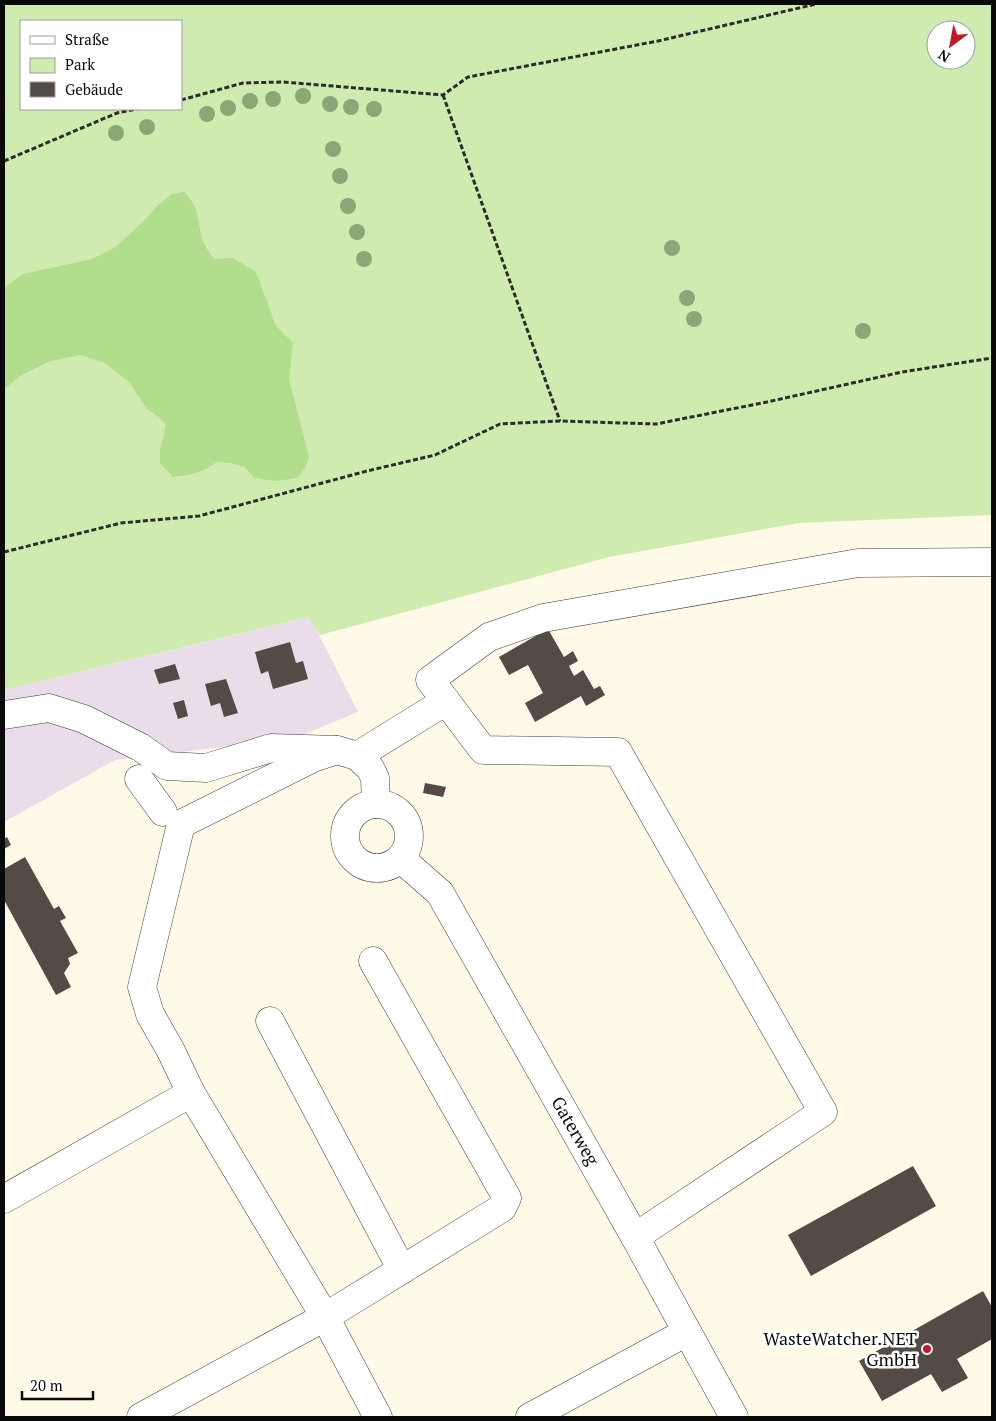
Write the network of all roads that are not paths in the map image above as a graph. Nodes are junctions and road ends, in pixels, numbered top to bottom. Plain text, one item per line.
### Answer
1 (992, 562) edge
2 (446, 701) junction
3 (4, 715) edge
4 (347, 753) junction
5 (139, 779) dead end
6 (376, 804) junction
7 (163, 812) dead end
8 (400, 858) junction
9 (373, 961) dead end
10 (270, 1021) dead end
11 (191, 1093) junction
12 (4, 1199) edge
13 (635, 1237) junction
14 (402, 1270) junction
15 (326, 1317) junction
16 (687, 1332) junction
17 (140, 1417) edge
18 (378, 1417) edge
19 (530, 1417) edge
20 (734, 1417) edge

1 - 2 street
2 - 4 street
2 - 13 street
3 - 4 street
4 - 6 street
4 - 11 street
5 - 7 street
6 - 8 street
6 - 8 street
8 - 13 street, Gaterweg
9 - 14 street
10 - 14 street
11 - 12 street
11 - 15 street
13 - 16 street, Gaterweg
14 - 15 street
15 - 17 street
15 - 18 street
16 - 19 street
16 - 20 street, Gaterweg

